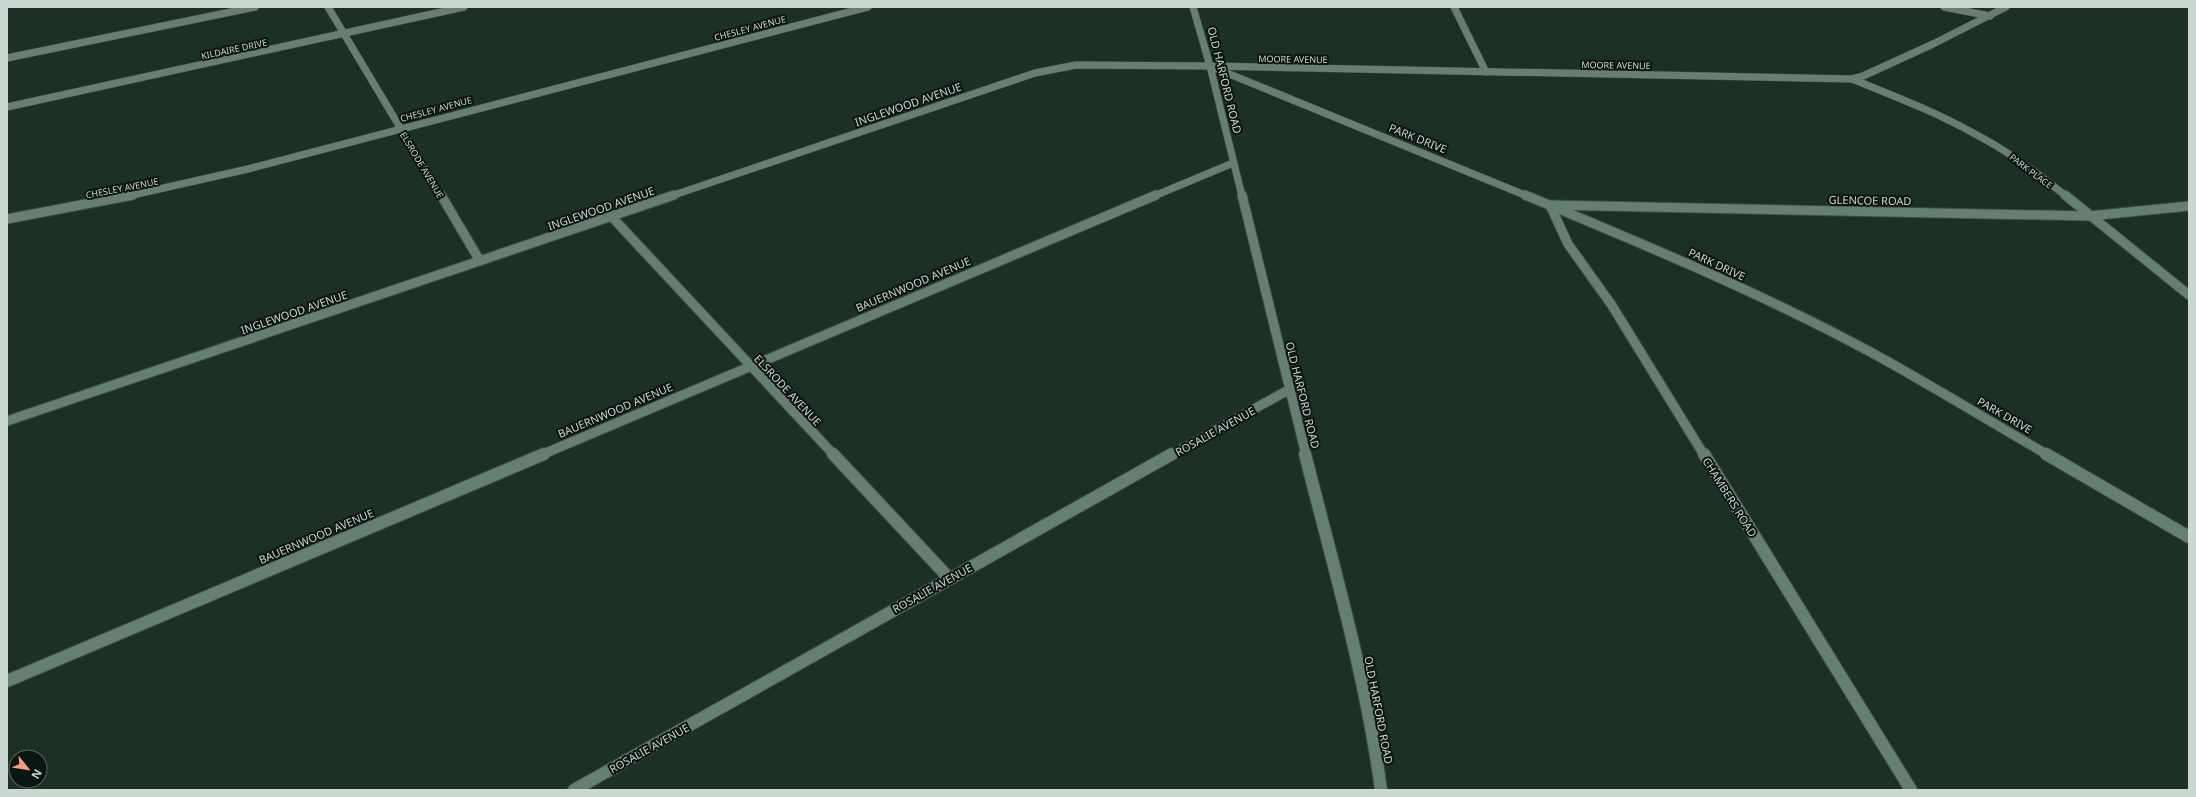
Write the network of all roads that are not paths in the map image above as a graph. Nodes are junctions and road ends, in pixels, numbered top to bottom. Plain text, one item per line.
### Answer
1 (255, 7) edge
2 (328, 7) edge
3 (464, 7) edge
4 (868, 7) edge
5 (1193, 7) edge
6 (1454, 7) edge
7 (1944, 7) edge
8 (2006, 7) edge
9 (1990, 16) junction
10 (344, 34) junction
11 (7, 58) edge
12 (1210, 66) junction
13 (1486, 72) junction
14 (1852, 78) junction
15 (7, 107) edge
16 (400, 128) junction
17 (1232, 163) junction
18 (1550, 205) junction
19 (2189, 206) edge
20 (611, 216) junction
21 (2089, 216) junction
22 (7, 219) edge
23 (480, 261) junction
24 (2189, 295) edge
25 (750, 366) junction
26 (1290, 389) junction
27 (7, 421) edge
28 (2189, 537) edge
29 (949, 578) junction
30 (7, 680) edge
31 (574, 790) edge
32 (1381, 790) edge
33 (1911, 790) edge

1 - 11 street
2 - 10 street, ELSRODE AVENUE
3 - 10 street, KILDAIRE DRIVE
4 - 16 street, CHESLEY AVENUE
5 - 12 street, OLD HARFORD ROAD
6 - 13 street
7 - 9 street
8 - 9 street, MOORE AVENUE
9 - 14 street, MOORE AVENUE
10 - 15 street, KILDAIRE DRIVE
10 - 16 street, ELSRODE AVENUE
12 - 13 street, MOORE AVENUE
12 - 17 street, OLD HARFORD ROAD
12 - 18 street, PARK DRIVE
12 - 20 street, INGLEWOOD AVENUE
13 - 14 street, MOORE AVENUE
14 - 21 street, PARK PLACE
16 - 22 street, CHESLEY AVENUE
16 - 23 street, ELSRODE AVENUE
17 - 25 street, BAUERNWOOD AVENUE
17 - 26 street, OLD HARFORD ROAD
18 - 21 street, GLENCOE ROAD
18 - 28 street, PARK DRIVE
18 - 33 street, CHAMBERS ROAD
19 - 21 street, GLENCOE ROAD
20 - 23 street, INGLEWOOD AVENUE
20 - 25 street, ELSRODE AVENUE
21 - 24 street, PARK PLACE
23 - 27 street, INGLEWOOD AVENUE
25 - 29 street, ELSRODE AVENUE
25 - 30 street, BAUERNWOOD AVENUE
26 - 29 street, ROSALIE AVENUE
26 - 32 street, OLD HARFORD ROAD
29 - 31 street, ROSALIE AVENUE

